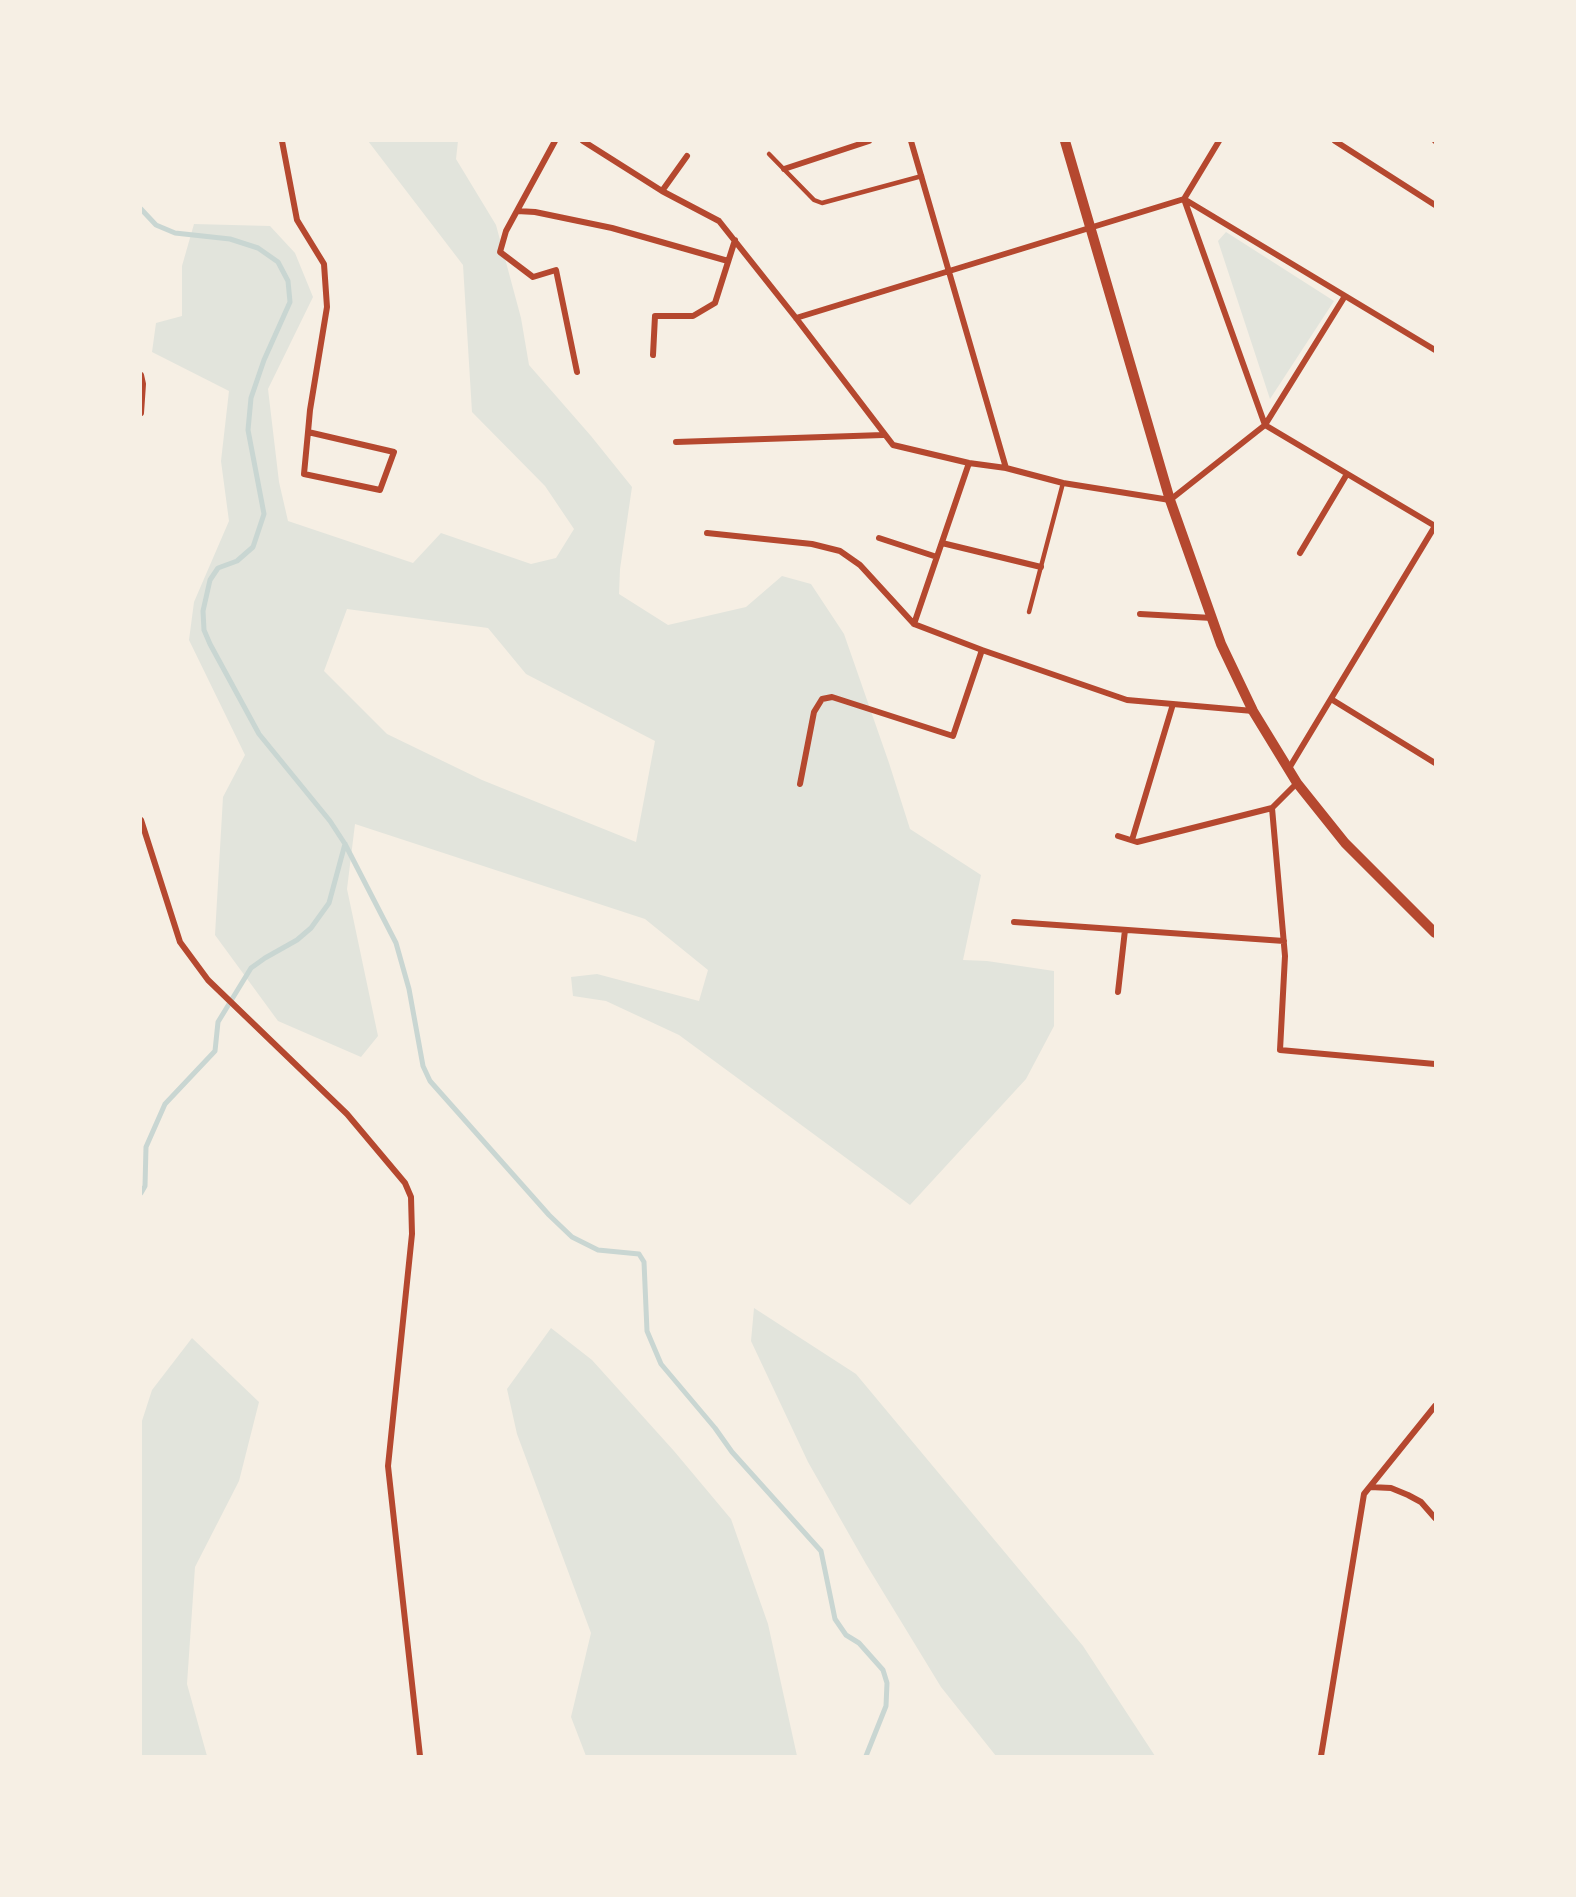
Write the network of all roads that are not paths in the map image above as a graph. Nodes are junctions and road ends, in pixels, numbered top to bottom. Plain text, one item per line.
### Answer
1 (282, 141) edge
2 (555, 141) edge
3 (582, 141) edge
4 (869, 141) edge
5 (911, 141) edge
6 (1065, 141) edge
7 (1219, 141) edge
8 (1335, 141) edge
9 (769, 154) dead end
10 (687, 156) dead end
11 (784, 170) junction
12 (922, 176) junction
13 (662, 191) junction
14 (1184, 199) junction
15 (1435, 205) edge
16 (517, 211) junction
17 (1091, 228) junction
18 (735, 240) junction
19 (728, 261) junction
20 (950, 272) junction
21 (1345, 296) junction
22 (796, 318) junction
23 (1435, 350) edge
24 (653, 355) dead end
25 (577, 372) dead end
26 (141, 375) edge
27 (141, 412) edge
28 (1265, 425) junction
29 (308, 432) junction
30 (884, 435) junction
31 (676, 442) dead end
32 (969, 464) junction
33 (1006, 468) junction
34 (1347, 474) junction
35 (1063, 483) junction
36 (1170, 500) junction
37 (1435, 526) edge
38 (707, 533) dead end
39 (879, 538) dead end
40 (942, 543) junction
41 (1300, 553) dead end
42 (937, 557) junction
43 (1041, 567) junction
44 (1029, 612) dead end
45 (1140, 614) dead end
46 (1212, 618) junction
47 (914, 624) junction
48 (982, 651) junction
49 (1330, 699) junction
50 (1173, 704) junction
51 (1253, 711) junction
52 (1435, 763) edge
53 (1288, 770) junction
54 (1297, 783) junction
55 (800, 784) dead end
56 (1272, 808) junction
57 (141, 820) edge
58 (1118, 836) dead end
59 (1132, 840) junction
60 (1014, 922) dead end
61 (1125, 930) junction
62 (1435, 933) edge
63 (1284, 941) junction
64 (1118, 992) dead end
65 (1435, 1064) edge
66 (1435, 1406) edge
67 (1370, 1487) junction
68 (1435, 1518) edge
69 (420, 1756) edge
70 (1321, 1756) edge

1 - 29 street
2 - 16 street
3 - 13 street
4 - 11 street
5 - 12 street
6 - 17 street
7 - 14 street
8 - 15 street
9 - 11 lane
10 - 13 street
11 - 12 lane
12 - 20 street
13 - 18 street
14 - 17 street
14 - 21 street
14 - 28 street
16 - 19 street
16 - 25 street
17 - 20 street
17 - 36 street
18 - 19 street
18 - 22 street
19 - 24 street
20 - 22 street
20 - 33 street
21 - 23 street
21 - 28 street
22 - 30 street
26 - 27 street
28 - 34 street
28 - 36 street
29 - 29 street
30 - 31 street
30 - 32 street
32 - 33 street
32 - 40 street
33 - 35 street
34 - 37 street
34 - 41 street
35 - 36 street
35 - 43 lane
36 - 46 street
37 - 49 street
38 - 47 street
39 - 42 street
40 - 42 street
40 - 43 street
42 - 47 street
43 - 44 lane
45 - 46 street
46 - 51 street
47 - 48 street
48 - 50 street
48 - 55 street
49 - 52 street
49 - 53 street
50 - 51 street
50 - 59 street
51 - 53 street
53 - 54 street
54 - 56 street
54 - 62 street
56 - 59 street
56 - 63 street
57 - 69 street
58 - 59 street
60 - 61 street
61 - 63 street
61 - 64 street
63 - 65 street
66 - 67 street
67 - 68 street
67 - 70 street

